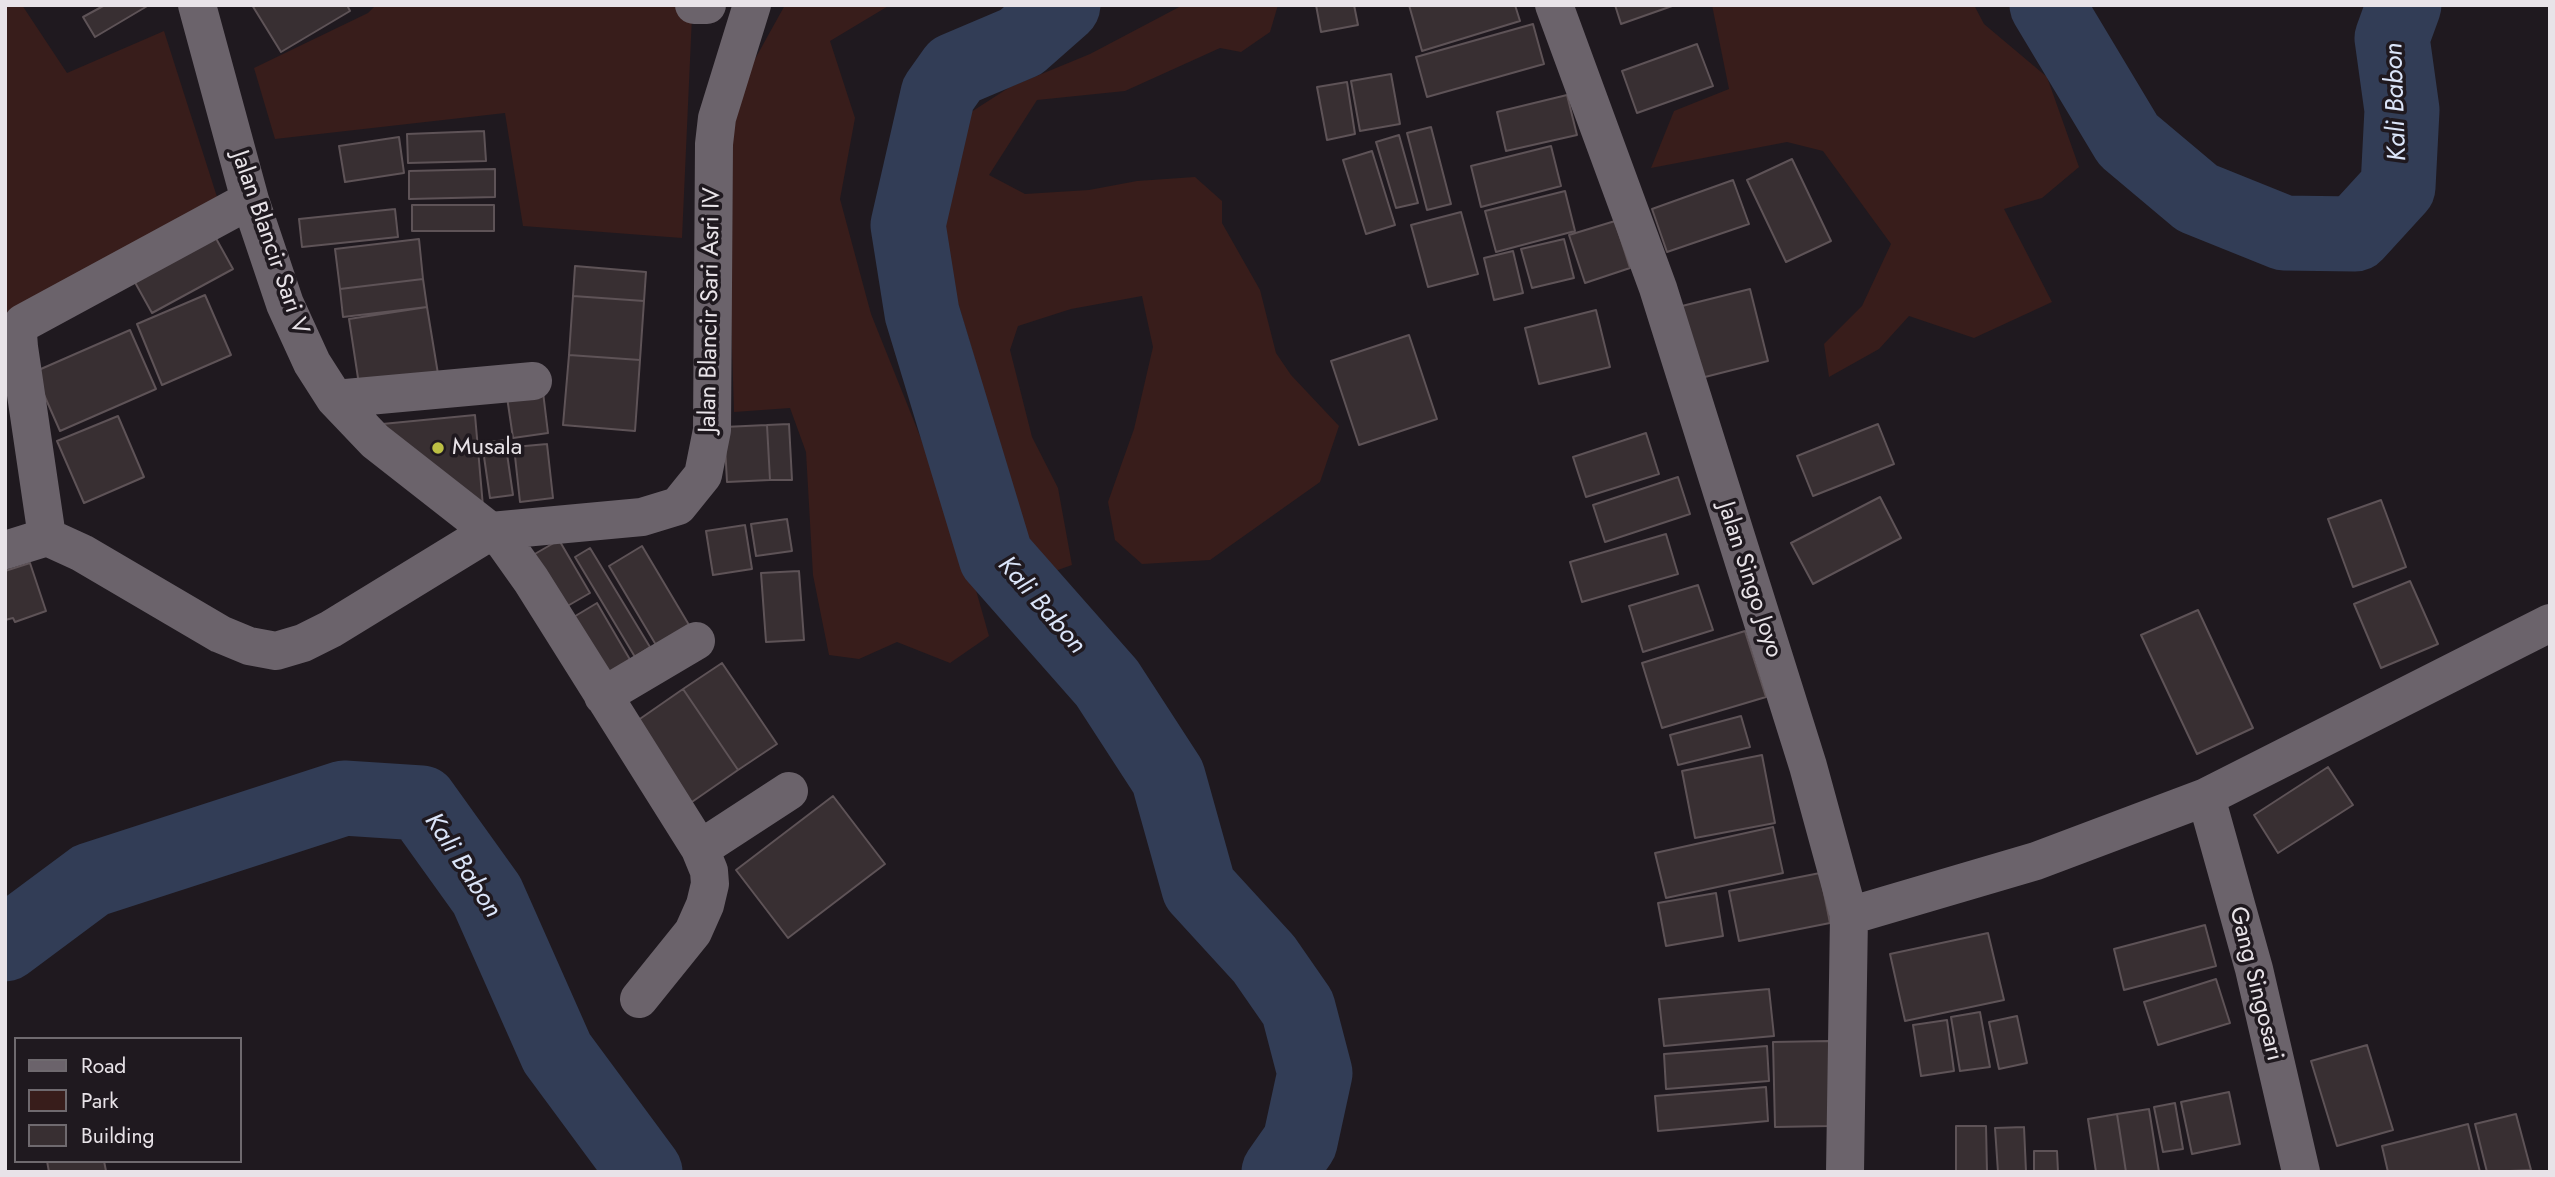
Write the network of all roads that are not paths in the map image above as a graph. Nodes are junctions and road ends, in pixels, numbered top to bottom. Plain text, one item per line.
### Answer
1 (197, 5) edge
2 (694, 5) edge
3 (707, 5) edge
4 (751, 5) edge
5 (1554, 5) edge
6 (250, 200) junction
7 (533, 382) dead end
8 (335, 399) junction
9 (491, 531) junction
10 (47, 537) junction
11 (5, 550) edge
12 (2550, 623) edge
13 (696, 641) dead end
14 (603, 696) junction
15 (789, 791) dead end
16 (2206, 797) junction
17 (700, 849) junction
18 (1849, 916) junction
19 (639, 999) dead end
20 (1845, 1172) edge
21 (2301, 1172) edge

1 - 6 street, Jalan Blancir Sari V
2 - 3 street
4 - 9 street, Jalan Blancir Sari Asri IV
5 - 18 street, Jalan Singo Joyo
6 - 8 street, Jalan Blancir Sari V
6 - 10 street
7 - 8 street
8 - 9 street, Jalan Blancir Sari V
9 - 10 street
9 - 14 street, Jalan Blancir Sari V
10 - 11 street
12 - 16 street
13 - 14 street
14 - 17 street, Jalan Blancir Sari V
15 - 17 street
16 - 18 street
16 - 21 street, Gang Singosari
17 - 19 street, Jalan Blancir Sari V
18 - 20 street, Jalan Singo Joyo

